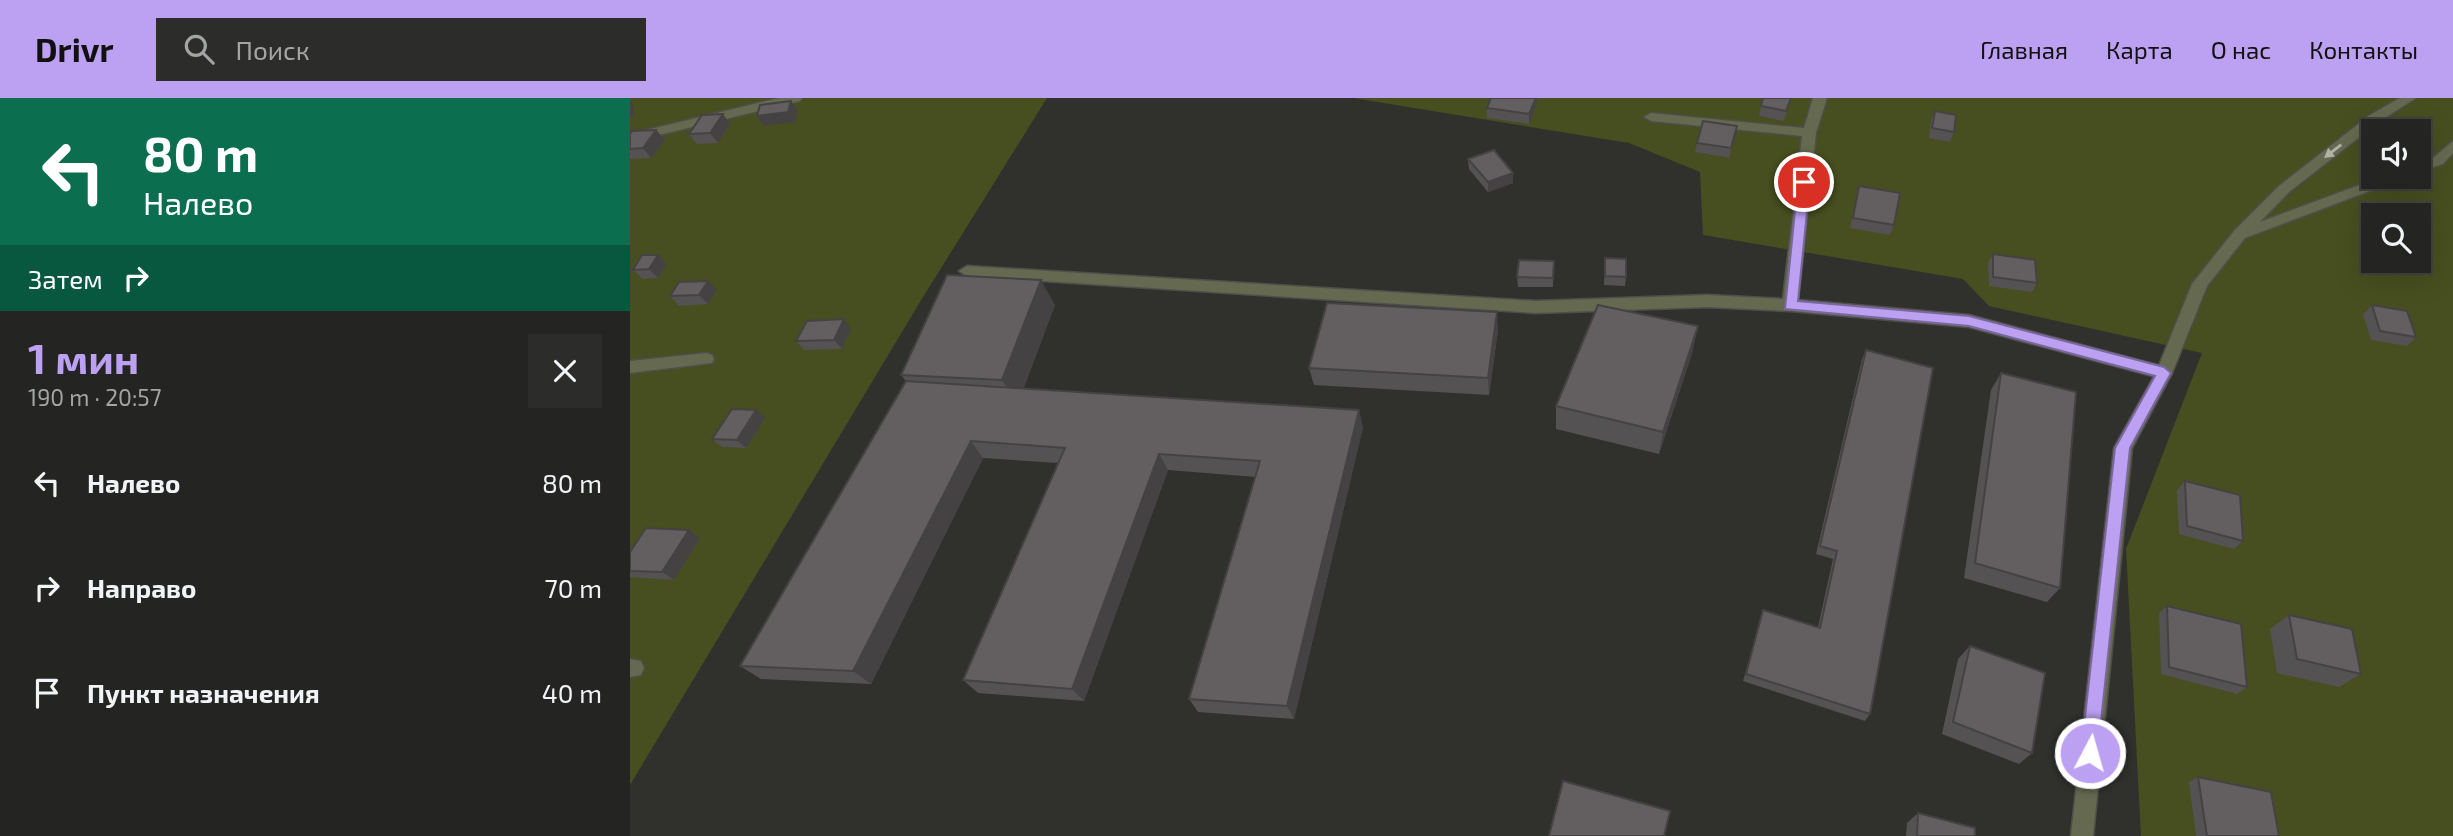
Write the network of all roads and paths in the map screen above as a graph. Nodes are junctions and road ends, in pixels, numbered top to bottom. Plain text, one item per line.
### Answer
1 (795, 98) edge
2 (1820, 98) edge
3 (2409, 98) edge
4 (1651, 117) dead end
5 (1810, 133) junction
6 (630, 138) edge
7 (2453, 145) edge
8 (2431, 163) edge
9 (2362, 189) edge
10 (2239, 235) junction
11 (967, 271) dead end
12 (1790, 305) junction
13 (706, 359) dead end
14 (630, 367) edge
15 (2164, 373) junction
16 (2082, 836) edge

1 - 6 street
2 - 5 street
3 -> 10 street
4 - 5 street
5 - 12 street
7 - 8 street
9 - 10 street
10 - 15 street
11 - 12 street
12 - 15 street
13 - 14 street
15 - 16 street

